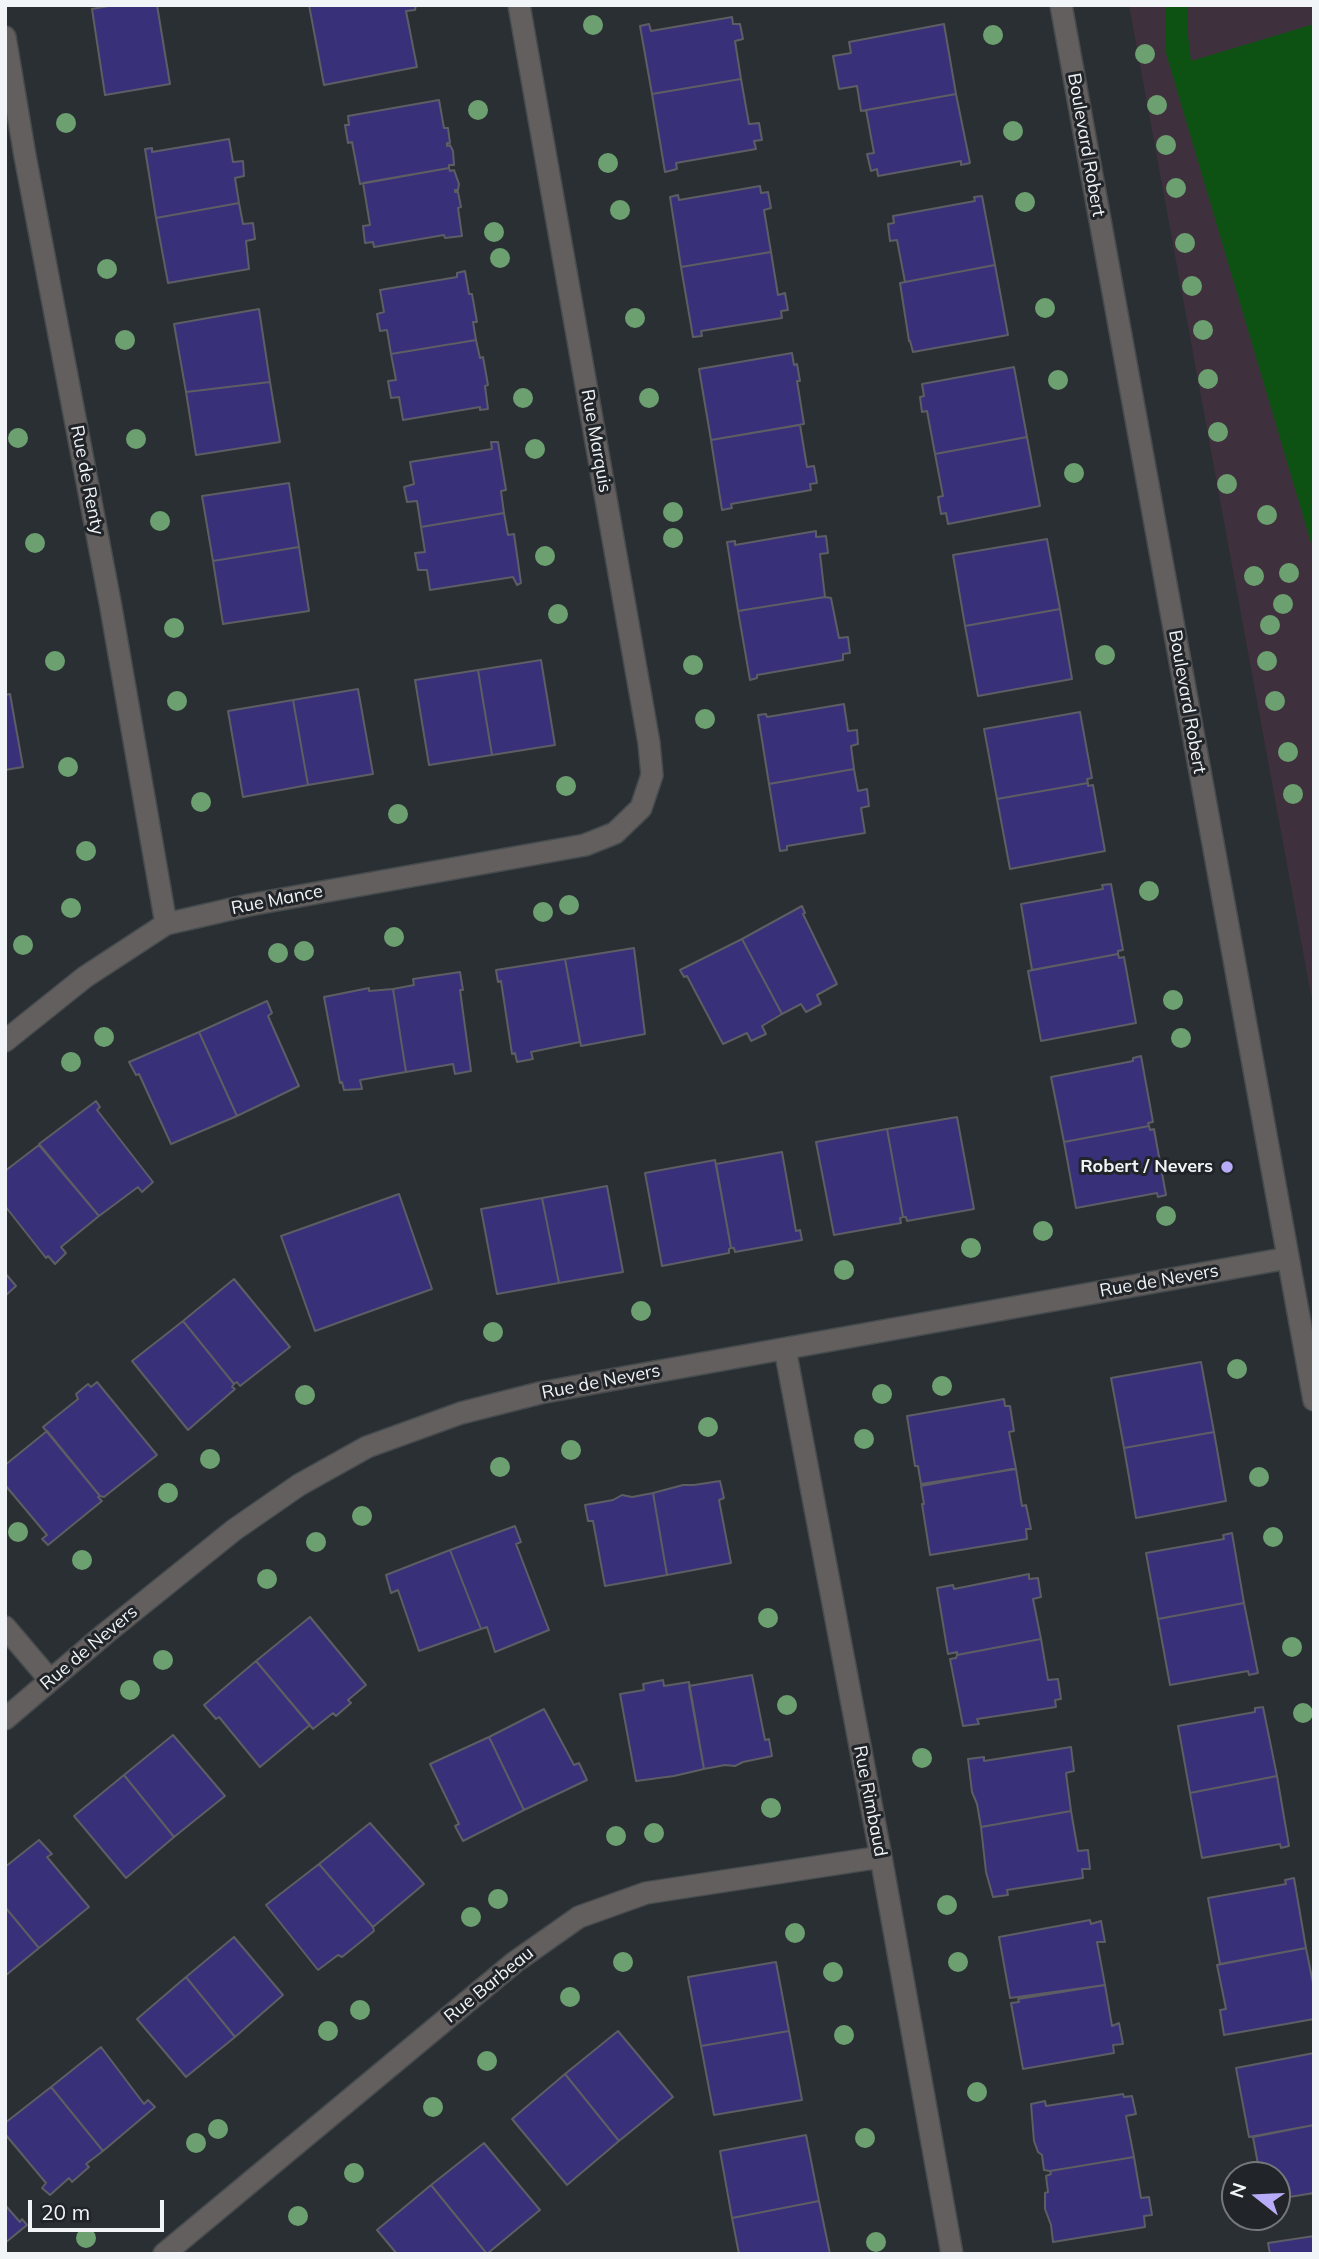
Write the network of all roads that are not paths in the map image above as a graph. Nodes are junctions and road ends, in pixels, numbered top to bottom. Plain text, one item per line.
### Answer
1 (519, 5) edge
2 (1060, 5) edge
3 (5, 37) edge
4 (585, 845) joint
5 (166, 924) junction
6 (5, 1041) edge
7 (1288, 1258) junction
8 (785, 1349) junction
9 (1314, 1400) edge
10 (5, 1627) edge
11 (50, 1680) junction
12 (5, 1718) edge
13 (881, 1857) junction
14 (164, 2254) edge
15 (952, 2254) edge

1 - 4 street, Rue Marquis
2 - 7 street, Boulevard Robert
3 - 5 street, Rue de Renty
4 - 5 street, Rue Mance
5 - 6 street, Rue Mance
7 - 8 street, Rue de Nevers
7 - 9 street, Boulevard Robert
8 - 11 street, Rue de Nevers
8 - 13 street, Rue Rimbaud
10 - 11 street
11 - 12 street, Rue de Nevers
13 - 14 street, Rue Barbeau
13 - 15 street, Rue Rimbaud

